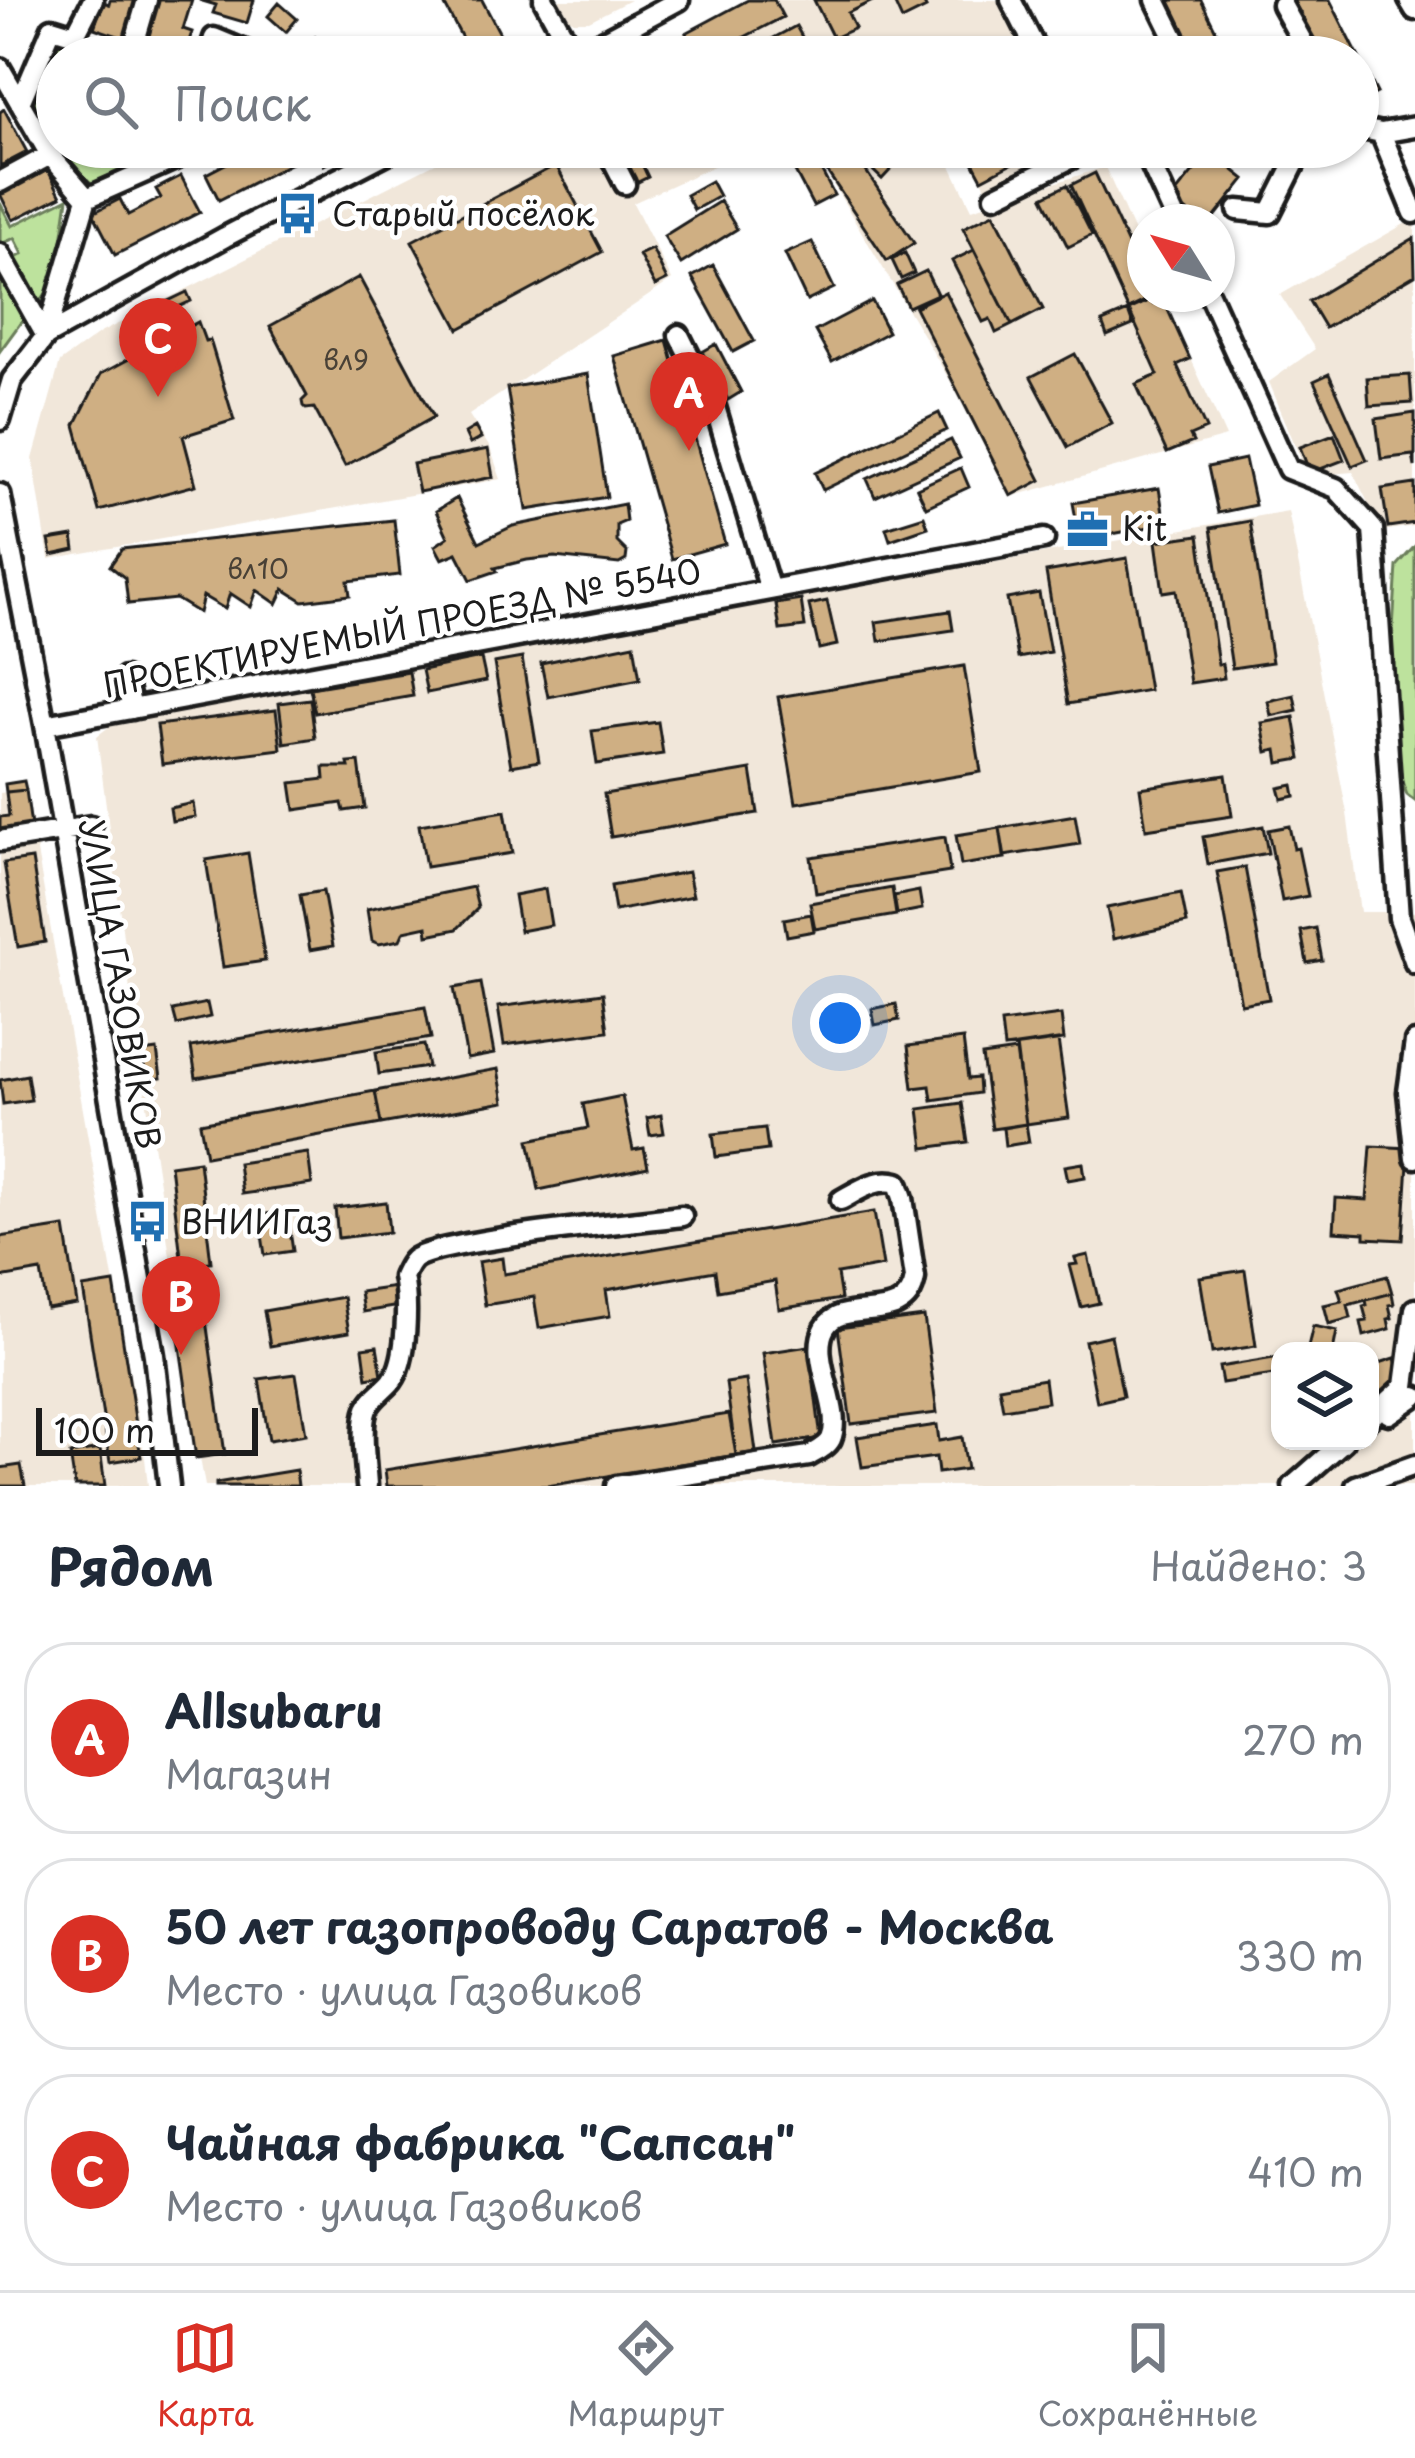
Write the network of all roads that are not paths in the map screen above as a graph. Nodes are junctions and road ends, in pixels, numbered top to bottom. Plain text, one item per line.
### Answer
1 (92, 0) edge
2 (147, 0) edge
3 (544, 0) edge
4 (679, 0) edge
5 (1012, 0) edge
6 (1156, 0) edge
7 (1409, 0) edge
8 (1282, 4) dead end
9 (1415, 10) edge
10 (49, 36) edge
11 (136, 36) edge
12 (563, 36) edge
13 (613, 36) edge
14 (1030, 36) edge
15 (1174, 36) edge
16 (1300, 36) edge
17 (36, 66) edge
18 (0, 68) edge
19 (20, 103) junction
20 (1415, 127) edge
21 (36, 131) edge
22 (1381, 133) joint
23 (36, 163) edge
24 (61, 168) edge
25 (148, 168) edge
26 (358, 168) edge
27 (617, 168) edge
28 (1052, 168) edge
29 (1153, 168) edge
30 (1292, 168) edge
31 (0, 182) edge
32 (625, 184) dead end
33 (995, 196) dead end
34 (87, 198) junction
35 (1169, 204) edge
36 (1238, 210) dead end
37 (1414, 213) edge
38 (0, 254) edge
39 (1217, 312) edge
40 (680, 335) dead end
41 (46, 336) junction
42 (0, 420) edge
43 (0, 494) edge
44 (1044, 539) dead end
45 (5, 547) edge
46 (770, 590) junction
47 (125, 678) dead end
48 (132, 709) junction
49 (45, 724) junction
50 (91, 826) dead end
51 (63, 831) junction
52 (0, 841) edge
53 (1415, 963) edge
54 (1415, 1042) edge
55 (1415, 1158) edge
56 (841, 1200) dead end
57 (682, 1216) dead end
58 (1415, 1309) edge
59 (1415, 1396) edge
60 (1379, 1410) edge
61 (1379, 1421) edge
62 (1336, 1450) edge
63 (1415, 1465) edge
64 (169, 1486) edge
65 (367, 1486) edge
66 (616, 1486) edge
67 (1293, 1486) edge
68 (1356, 1486) edge

1 - 10 street
2 - 11 street
3 - 12 street
4 - 13 street
5 - 14 street
6 - 15 street
7 - 9 street
8 - 16 street
17 - 19 street
18 - 19 street
19 - 21 street
20 - 22 street
22 - 37 street
23 - 31 street
24 - 34 street
25 - 34 street
26 - 41 street
27 - 32 street
28 - 33 street
29 - 35 street
30 - 36 street
34 - 41 street
38 - 41 street
39 - 53 street
40 - 46 street
41 - 42 street
43 - 45 street, УЛИЦА ГАЗОВИКОВ
44 - 46 street, ПРОЕКТИРУЕМЫЙ ПРОЕЗД № 5540
45 - 49 street, УЛИЦА ГАЗОВИКОВ
46 - 48 street, ПРОЕКТИРУЕМЫЙ ПРОЕЗД № 5540
47 - 48 street
48 - 49 street, ПРОЕКТИРУЕМЫЙ ПРОЕЗД № 5540
49 - 51 street, УЛИЦА ГАЗОВИКОВ
50 - 51 street
51 - 52 street
51 - 64 street, УЛИЦА ГАЗОВИКОВ
54 - 55 street
56 - 66 street
57 - 65 street
58 - 60 street
59 - 61 street
62 - 67 street
63 - 68 street

